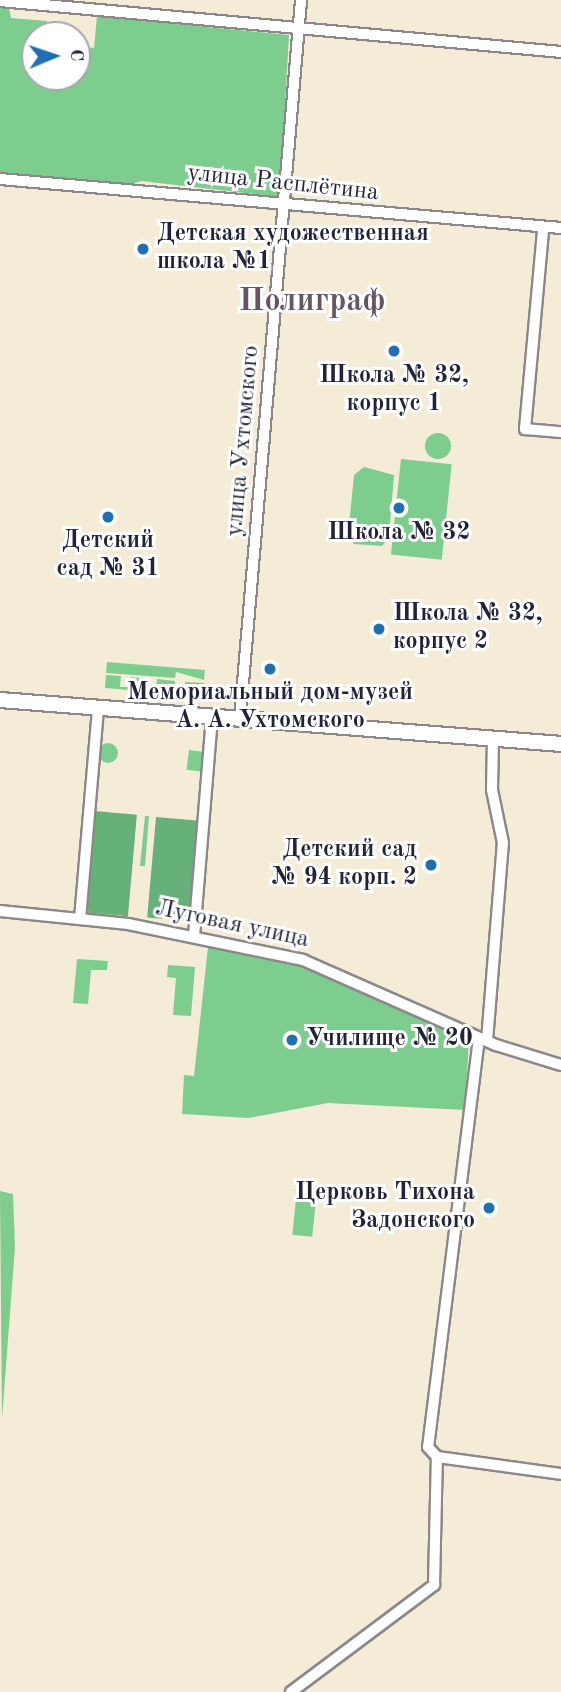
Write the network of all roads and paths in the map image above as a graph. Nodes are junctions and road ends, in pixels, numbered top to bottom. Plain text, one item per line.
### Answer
1 (301, 0) edge
2 (0, 1) edge
3 (298, 30) junction
4 (561, 52) edge
5 (0, 179) edge
6 (284, 205) junction
7 (561, 228) edge
8 (544, 231) junction
9 (561, 432) edge
10 (0, 700) edge
11 (97, 707) junction
12 (212, 716) junction
13 (240, 718) junction
14 (493, 739) junction
15 (561, 744) edge
16 (0, 911) edge
17 (80, 919) junction
18 (194, 936) junction
19 (483, 1040) junction
20 (561, 1065) edge
21 (437, 1457) junction
22 (561, 1474) edge
23 (291, 1692) edge

1 - 3 street, улица Ухтомского
2 - 3 street
3 - 4 street
3 - 6 street, улица Ухтомского
5 - 6 street, улица Расплётина
6 - 8 street, улица Расплётина
6 - 13 street, улица Ухтомского
7 - 8 street, улица Расплётина
8 - 9 street
10 - 11 street
11 - 12 street
11 - 17 street
12 - 13 street
12 - 18 street
13 - 14 street
14 - 15 street
14 - 19 street
16 - 17 street, Луговая улица
17 - 18 street, Луговая улица
18 - 19 street, Луговая улица
19 - 20 street, Луговая улица
19 - 21 street
21 - 22 street
21 - 23 street

